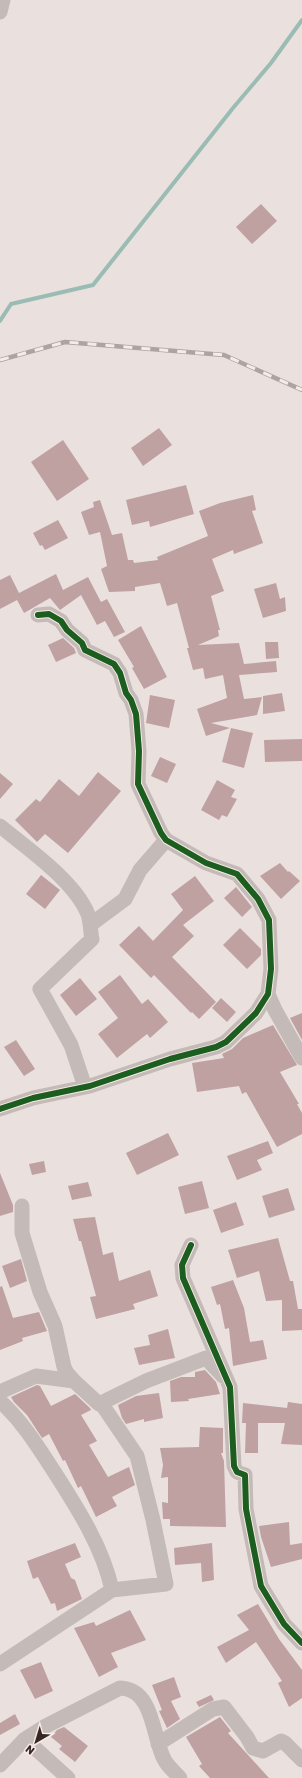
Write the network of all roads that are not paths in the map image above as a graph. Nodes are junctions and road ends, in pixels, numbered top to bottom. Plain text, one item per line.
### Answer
1 (3, 0) edge
2 (0, 12) edge
3 (38, 616) dead end
4 (0, 826) edge
5 (166, 840) junction
6 (90, 925) junction
7 (268, 994) junction
8 (274, 1010) junction
9 (256, 1013) junction
10 (302, 1058) edge
11 (85, 1087) junction
12 (0, 1109) edge
13 (22, 1206) dead end
14 (190, 1246) dead end
15 (74, 1381) junction
16 (230, 1387) junction
17 (0, 1392) edge
18 (0, 1400) edge
19 (101, 1403) junction
20 (112, 1590) junction
21 (302, 1643) edge
22 (0, 1664) edge
23 (25, 1739) junction
24 (158, 1744) junction
25 (302, 1760) edge
26 (0, 1765) edge
27 (68, 1778) edge
28 (180, 1778) edge

1 - 2 street
3 - 5 street
4 - 6 street
5 - 6 street
5 - 7 street
6 - 11 street
7 - 8 street
7 - 9 street
8 - 9 street
8 - 10 street
9 - 11 street
11 - 12 street
13 - 15 street
14 - 16 street
15 - 17 street
15 - 19 street
16 - 19 street
16 - 21 street
18 - 20 street
19 - 20 street
20 - 22 street
23 - 24 street
23 - 26 street
23 - 27 street
24 - 25 street
24 - 28 street

